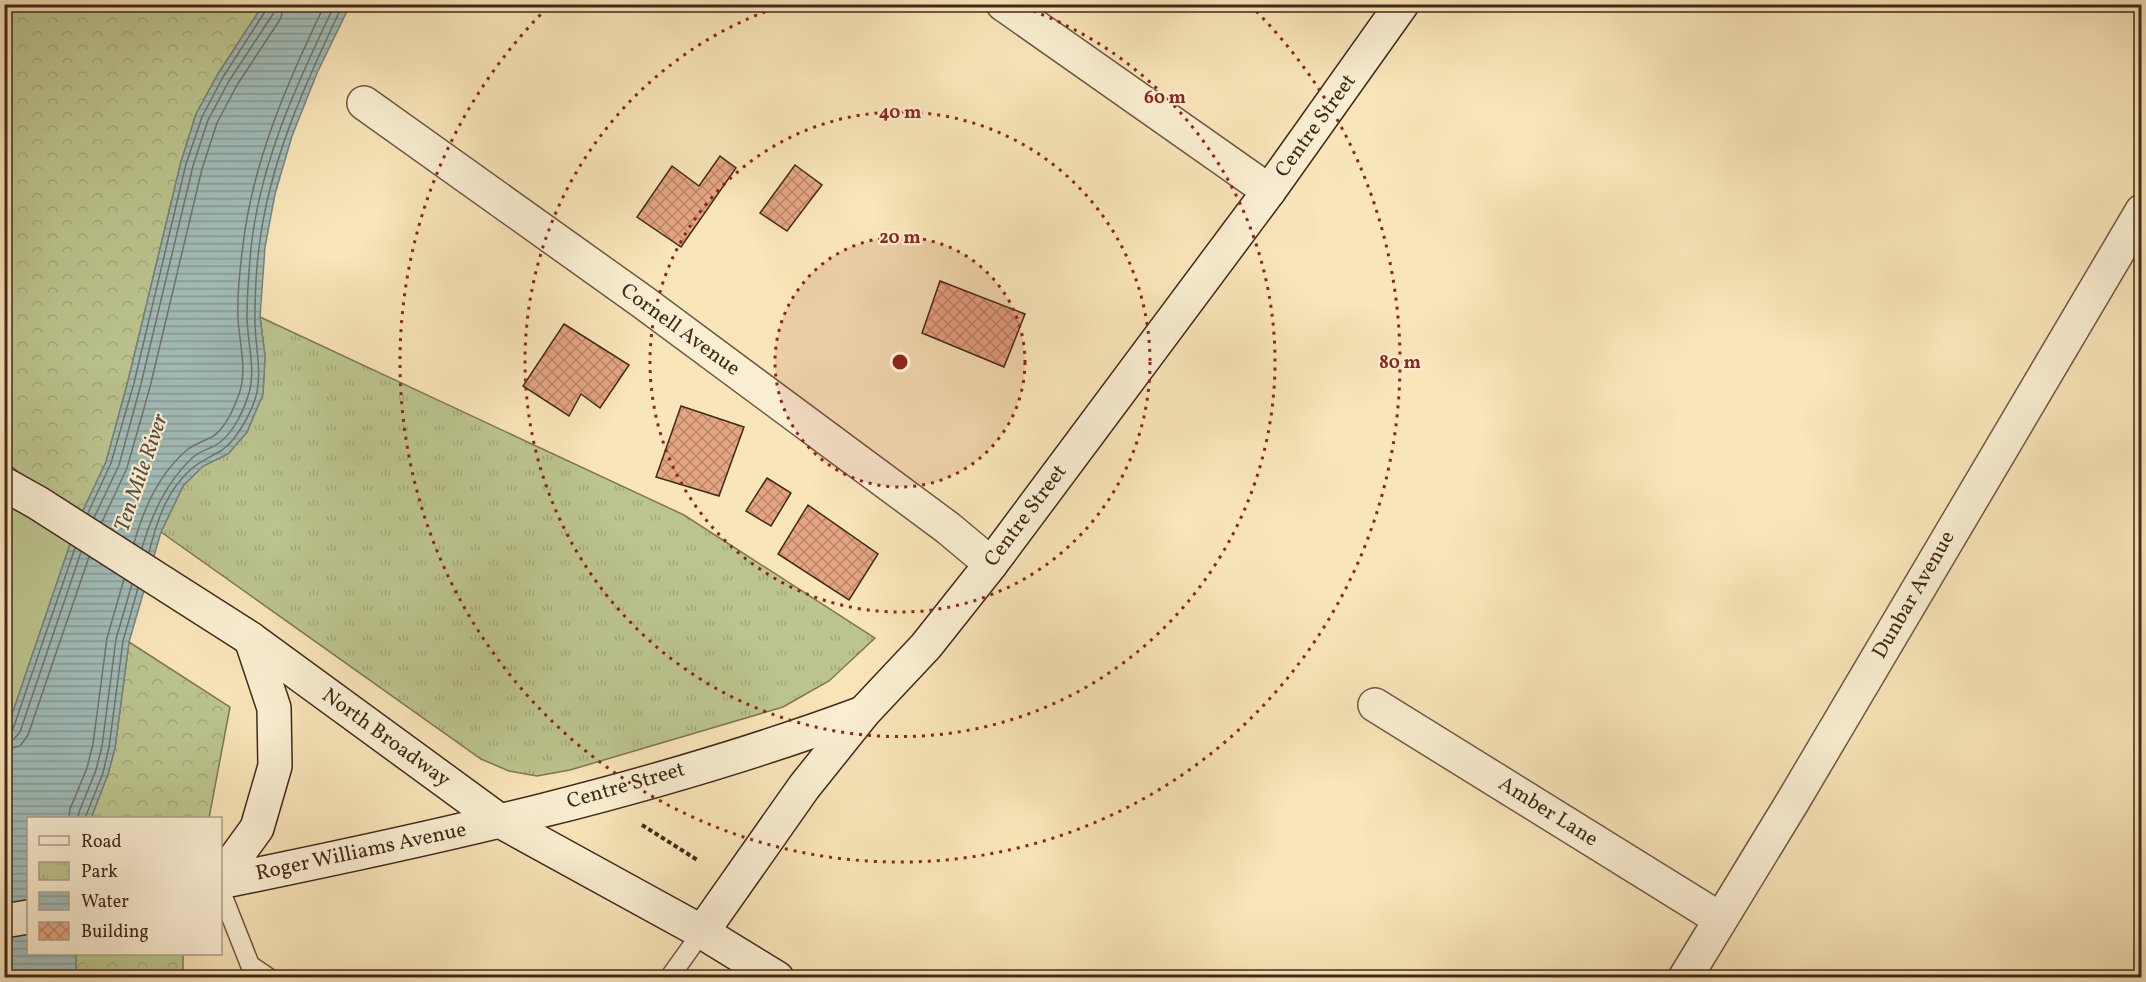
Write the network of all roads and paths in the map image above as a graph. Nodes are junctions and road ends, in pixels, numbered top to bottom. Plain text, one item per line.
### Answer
1 (1003, 4) edge
2 (1402, 4) edge
3 (364, 103) dead end
4 (1269, 191) junction
5 (2142, 211) edge
6 (4, 484) edge
7 (991, 564) junction
8 (251, 639) junction
9 (1375, 705) dead end
10 (864, 712) junction
11 (500, 821) junction
12 (641, 824) dead end
13 (699, 861) dead end
14 (222, 877) edge
15 (222, 880) edge
16 (222, 895) edge
17 (27, 918) edge
18 (1720, 919) junction
19 (4, 921) edge
20 (702, 932) junction
21 (246, 971) edge
22 (269, 978) edge
23 (669, 978) edge
24 (777, 978) edge
25 (1685, 978) edge

1 - 4 street
2 - 4 street, Centre Street
3 - 7 street, Cornell Avenue
4 - 7 street, Centre Street
5 - 18 street, Dunbar Avenue
6 - 8 street, North Broadway
7 - 10 street, Centre Street
8 - 11 street, North Broadway
8 - 14 street
9 - 18 street, Amber Lane
10 - 11 street, Centre Street
10 - 20 street
11 - 15 street, Roger Williams Avenue
11 - 20 street, North Broadway
12 - 13 path
16 - 21 lane
17 - 19 street
18 - 25 street, Dunbar Avenue
20 - 23 lane
20 - 24 street, North Broadway
21 - 22 lane

